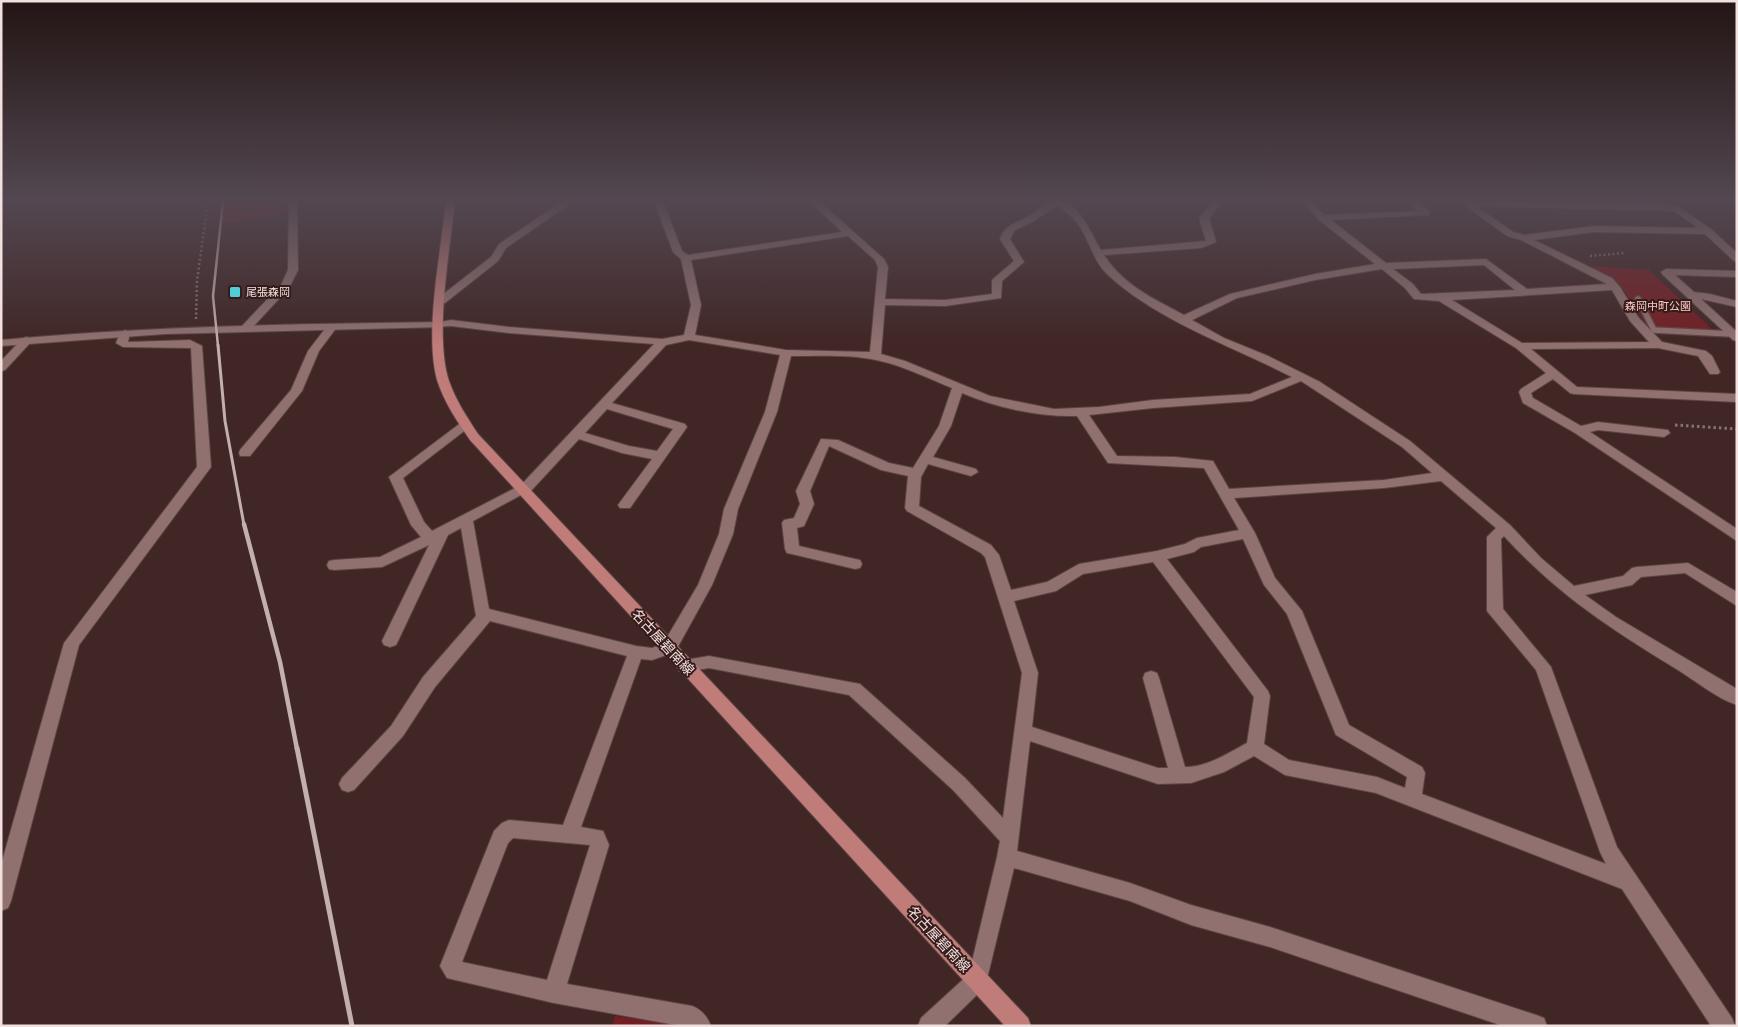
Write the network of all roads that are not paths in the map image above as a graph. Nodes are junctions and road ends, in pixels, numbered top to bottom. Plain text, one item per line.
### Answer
1 (293, 249) edge
2 (446, 249) edge
3 (500, 249) edge
4 (677, 249) edge
5 (746, 249) edge
6 (868, 249) edge
7 (1011, 249) edge
8 (1096, 249) edge
9 (1150, 249) edge
10 (1362, 249) edge
11 (1546, 249) edge
12 (1727, 249) edge
13 (1098, 253) junction
14 (686, 258) junction
15 (1737, 259) edge
16 (1384, 266) junction
17 (1737, 274) edge
18 (1615, 287) junction
19 (1524, 292) junction
20 (1691, 295) junction
21 (1442, 298) junction
22 (1638, 299) dead end
23 (441, 301) junction
24 (879, 302) junction
25 (1737, 304) edge
26 (1183, 320) junction
27 (439, 325) junction
28 (332, 327) junction
29 (245, 329) junction
30 (125, 333) junction
31 (1734, 336) edge
32 (689, 337) junction
33 (26, 340) junction
34 (662, 342) junction
35 (1, 343) edge
36 (1658, 345) junction
37 (1520, 346) junction
38 (786, 353) junction
39 (875, 356) junction
40 (1, 368) edge
41 (1714, 372) dead end
42 (1554, 374) junction
43 (1302, 377) junction
44 (958, 387) junction
45 (1737, 398) edge
46 (604, 404) junction
47 (1081, 412) junction
48 (466, 425) junction
49 (1579, 430) junction
50 (1664, 433) dead end
51 (576, 434) junction
52 (245, 453) dead end
53 (660, 456) junction
54 (925, 459) junction
55 (971, 472) dead end
56 (916, 473) junction
57 (1444, 476) junction
58 (522, 490) junction
59 (1226, 494) junction
60 (625, 505) dead end
61 (466, 519) junction
62 (1505, 528) junction
63 (1248, 533) junction
64 (437, 535) junction
65 (1737, 536) edge
66 (1157, 556) junction
67 (855, 564) dead end
68 (334, 565) dead end
69 (1571, 592) junction
70 (1006, 597) junction
71 (1737, 600) edge
72 (487, 614) junction
73 (390, 641) dead end
74 (668, 648) junction
75 (636, 652) junction
76 (686, 666) junction
77 (1151, 678) dead end
78 (1737, 698) edge
79 (1023, 731) junction
80 (1255, 747) junction
81 (1179, 776) junction
82 (348, 784) dead end
83 (1412, 799) junction
84 (568, 836) junction
85 (1008, 847) junction
86 (1629, 882) junction
87 (1, 901) edge
88 (978, 980) junction
89 (554, 992) junction
90 (700, 1026) edge
91 (929, 1026) edge
92 (1020, 1026) edge
93 (1536, 1026) edge
94 (1724, 1026) edge

1 - 29 street
2 - 23 main road, 名古屋碧南線
3 - 23 street
4 - 14 street
5 - 14 street
6 - 24 street
7 - 24 street
8 - 13 street
9 - 13 street
10 - 16 street
11 - 18 street
12 - 15 street
13 - 26 street
14 - 32 street
16 - 19 street
16 - 21 street
16 - 26 street
17 - 20 street
18 - 19 street
18 - 36 street
19 - 21 street
20 - 25 street
20 - 31 street
21 - 37 street
22 - 31 lane
23 - 27 main road, 名古屋碧南線
24 - 39 street
26 - 43 street
27 - 28 street
27 - 34 street
27 - 48 main road, 名古屋碧南線
28 - 29 street
28 - 52 street
29 - 30 street
30 - 33 street
30 - 87 street
32 - 34 street
32 - 38 street
33 - 35 street
33 - 40 street
34 - 46 street
36 - 37 street
36 - 41 street
37 - 42 street
38 - 39 street
38 - 74 street
39 - 44 street
42 - 45 street
42 - 49 street
43 - 47 street
43 - 57 street
44 - 47 street
44 - 54 street
46 - 51 street
46 - 53 street
47 - 59 street
48 - 58 main road, 名古屋碧南線
48 - 64 street
49 - 50 street
49 - 65 street
51 - 53 street
51 - 58 street
53 - 60 street
54 - 55 street
54 - 56 street
56 - 67 street
56 - 70 street
57 - 59 street
57 - 62 street
58 - 61 street
58 - 74 main road, 名古屋碧南線
59 - 63 street
61 - 64 street
61 - 72 street
62 - 69 street
62 - 86 street
63 - 66 street
63 - 83 street
64 - 68 street
64 - 73 street
66 - 70 street
66 - 80 street
69 - 71 street
69 - 78 street
70 - 79 street
72 - 75 street
72 - 82 street
74 - 75 street
74 - 76 main road, 名古屋碧南線
75 - 84 street
76 - 85 street
76 - 88 main road, 名古屋碧南線
77 - 81 street
79 - 81 street
79 - 85 street
80 - 81 street
80 - 83 street
83 - 86 street
84 - 89 street
84 - 89 street
85 - 88 street
85 - 93 street
86 - 94 street
88 - 91 street
88 - 92 main road, 名古屋碧南線
89 - 90 street

